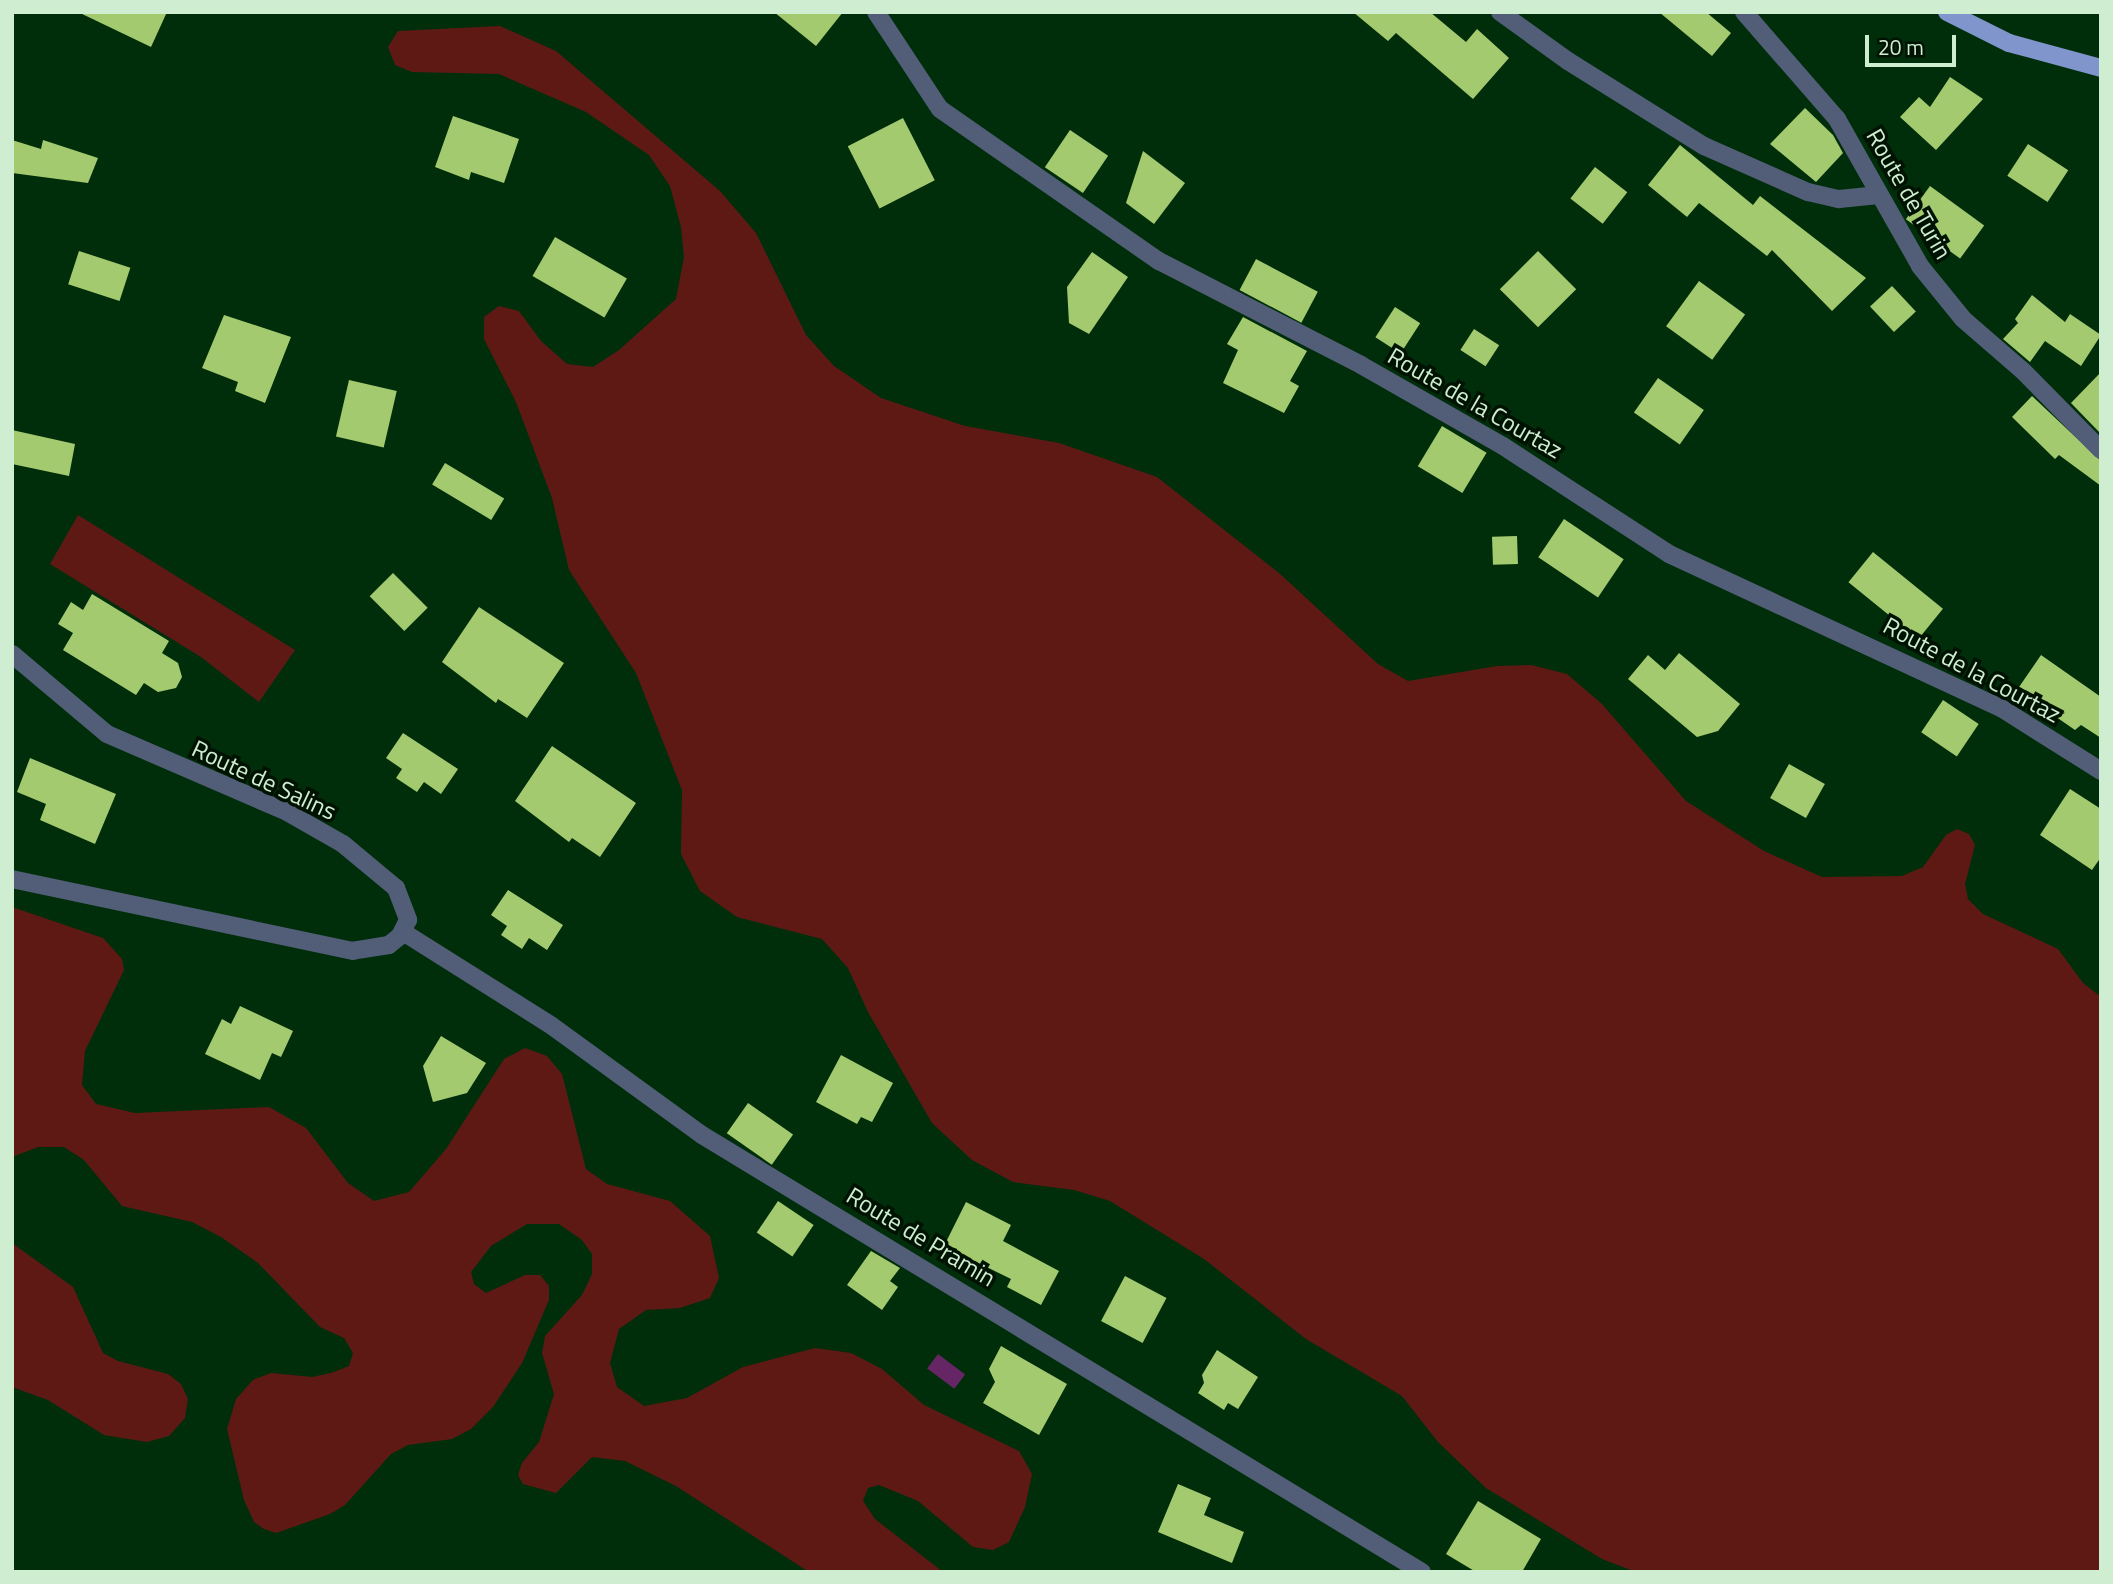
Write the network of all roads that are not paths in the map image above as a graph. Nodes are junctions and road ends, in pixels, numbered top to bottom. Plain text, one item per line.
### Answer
1 (876, 12) edge
2 (1500, 12) edge
3 (1744, 12) edge
4 (1947, 12) edge
5 (2101, 68) edge
6 (1879, 195) junction
7 (2101, 450) edge
8 (12, 654) edge
9 (2101, 771) edge
10 (12, 879) edge
11 (403, 933) junction
12 (1422, 1572) edge

1 - 9 street, Route de la Courtaz
2 - 6 street
3 - 6 street, Route de Turin
4 - 5 main road
6 - 7 street, Route de Turin
8 - 11 street, Route de Salins
10 - 11 street
11 - 12 street, Route de Pramin

